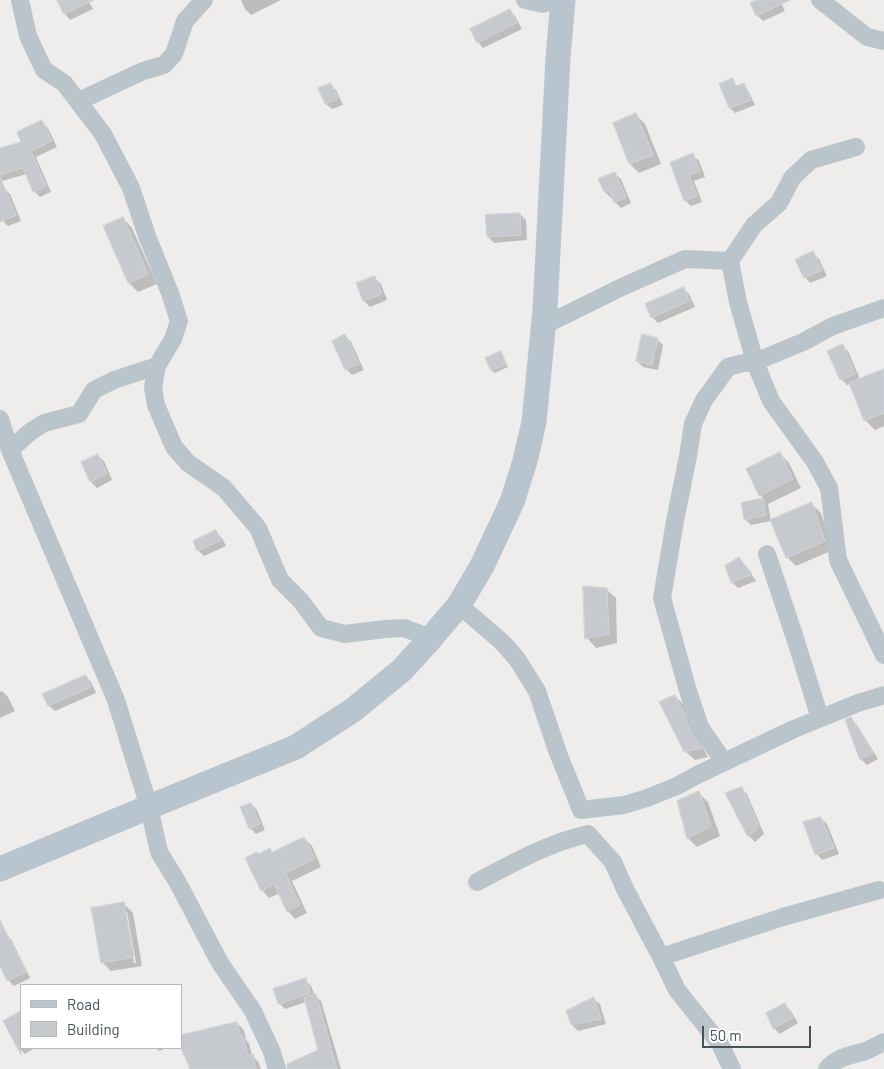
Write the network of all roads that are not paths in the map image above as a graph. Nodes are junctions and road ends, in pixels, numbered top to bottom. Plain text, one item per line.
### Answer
1 (20, 0) edge
2 (204, 0) edge
3 (525, 0) edge
4 (556, 0) edge
5 (563, 0) edge
6 (820, 0) edge
7 (884, 41) edge
8 (79, 101) junction
9 (856, 147) dead end
10 (730, 261) junction
11 (884, 308) edge
12 (543, 326) junction
13 (755, 362) junction
14 (157, 366) junction
15 (0, 419) edge
16 (10, 450) junction
17 (767, 554) dead end
18 (459, 605) junction
19 (431, 638) junction
20 (884, 655) edge
21 (884, 695) edge
22 (820, 718) junction
23 (724, 762) junction
24 (149, 807) junction
25 (581, 810) junction
26 (588, 834) junction
27 (0, 869) edge
28 (477, 882) dead end
29 (879, 890) dead end
30 (661, 957) junction
31 (884, 1042) edge
32 (277, 1069) edge
33 (732, 1069) edge
34 (827, 1069) edge

1 - 8 street
2 - 8 street
3 - 4 street
5 - 12 main road
6 - 7 street
8 - 14 street
9 - 10 street
10 - 12 street
10 - 13 street
11 - 13 street
12 - 18 main road
13 - 20 street
13 - 23 street
14 - 16 street
14 - 19 street
15 - 16 street
16 - 24 street
17 - 22 street
18 - 19 main road
18 - 25 street
19 - 24 main road
21 - 22 street
22 - 23 street
23 - 25 street
24 - 27 main road
24 - 32 street
25 - 26 street
26 - 28 street
26 - 30 street
29 - 30 street
30 - 33 street
31 - 34 street

